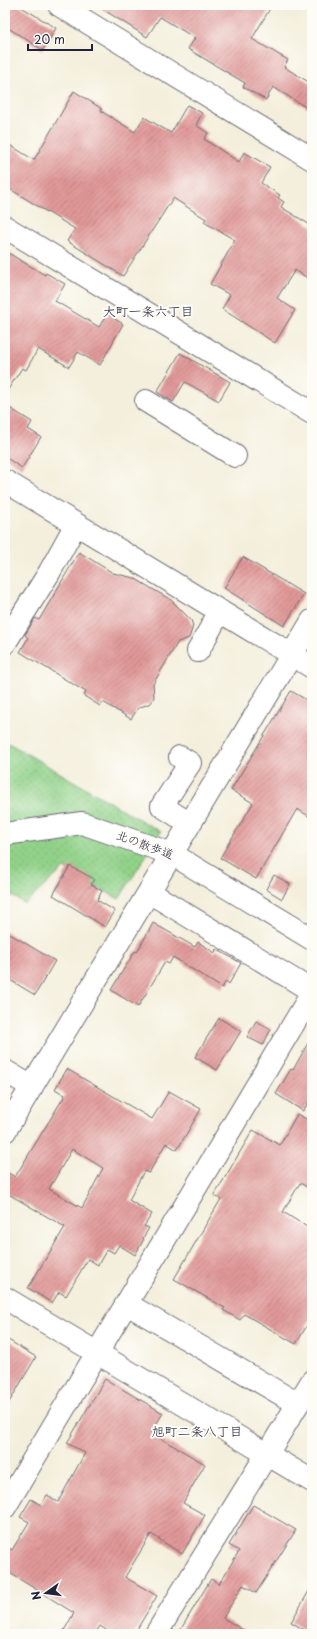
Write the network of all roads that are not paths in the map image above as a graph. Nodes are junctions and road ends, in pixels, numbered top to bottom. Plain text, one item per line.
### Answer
1 (59, 5) edge
2 (312, 159) edge
3 (5, 227) edge
4 (146, 401) dead end
5 (312, 413) edge
6 (235, 456) dead end
7 (5, 481) edge
8 (76, 524) junction
9 (220, 611) junction
10 (312, 620) edge
11 (5, 643) edge
12 (198, 650) dead end
13 (292, 655) junction
14 (312, 667) edge
15 (180, 758) dead end
16 (190, 824) junction
17 (5, 834) edge
18 (172, 854) junction
19 (149, 892) junction
20 (312, 939) edge
21 (312, 992) edge
22 (5, 1071) edge
23 (32, 1087) junction
24 (5, 1131) edge
25 (5, 1298) edge
26 (126, 1304) junction
27 (98, 1352) junction
28 (312, 1381) edge
29 (298, 1404) junction
30 (268, 1454) junction
31 (312, 1481) edge
32 (5, 1507) edge
33 (156, 1634) edge

1 - 2 street
3 - 5 street
4 - 6 street
7 - 8 street
8 - 9 street
8 - 11 street
9 - 12 street
9 - 13 street
10 - 13 street
13 - 14 street
13 - 16 street
15 - 16 street
16 - 18 street
17 - 18 street, 北の散歩道
18 - 19 street
18 - 20 street, 北の散歩道
19 - 21 street
19 - 23 street
21 - 26 street
22 - 23 street
23 - 24 street
25 - 27 street
26 - 27 street
26 - 29 street
27 - 30 street
27 - 32 street
28 - 29 street
29 - 30 street
30 - 31 street
30 - 33 street

